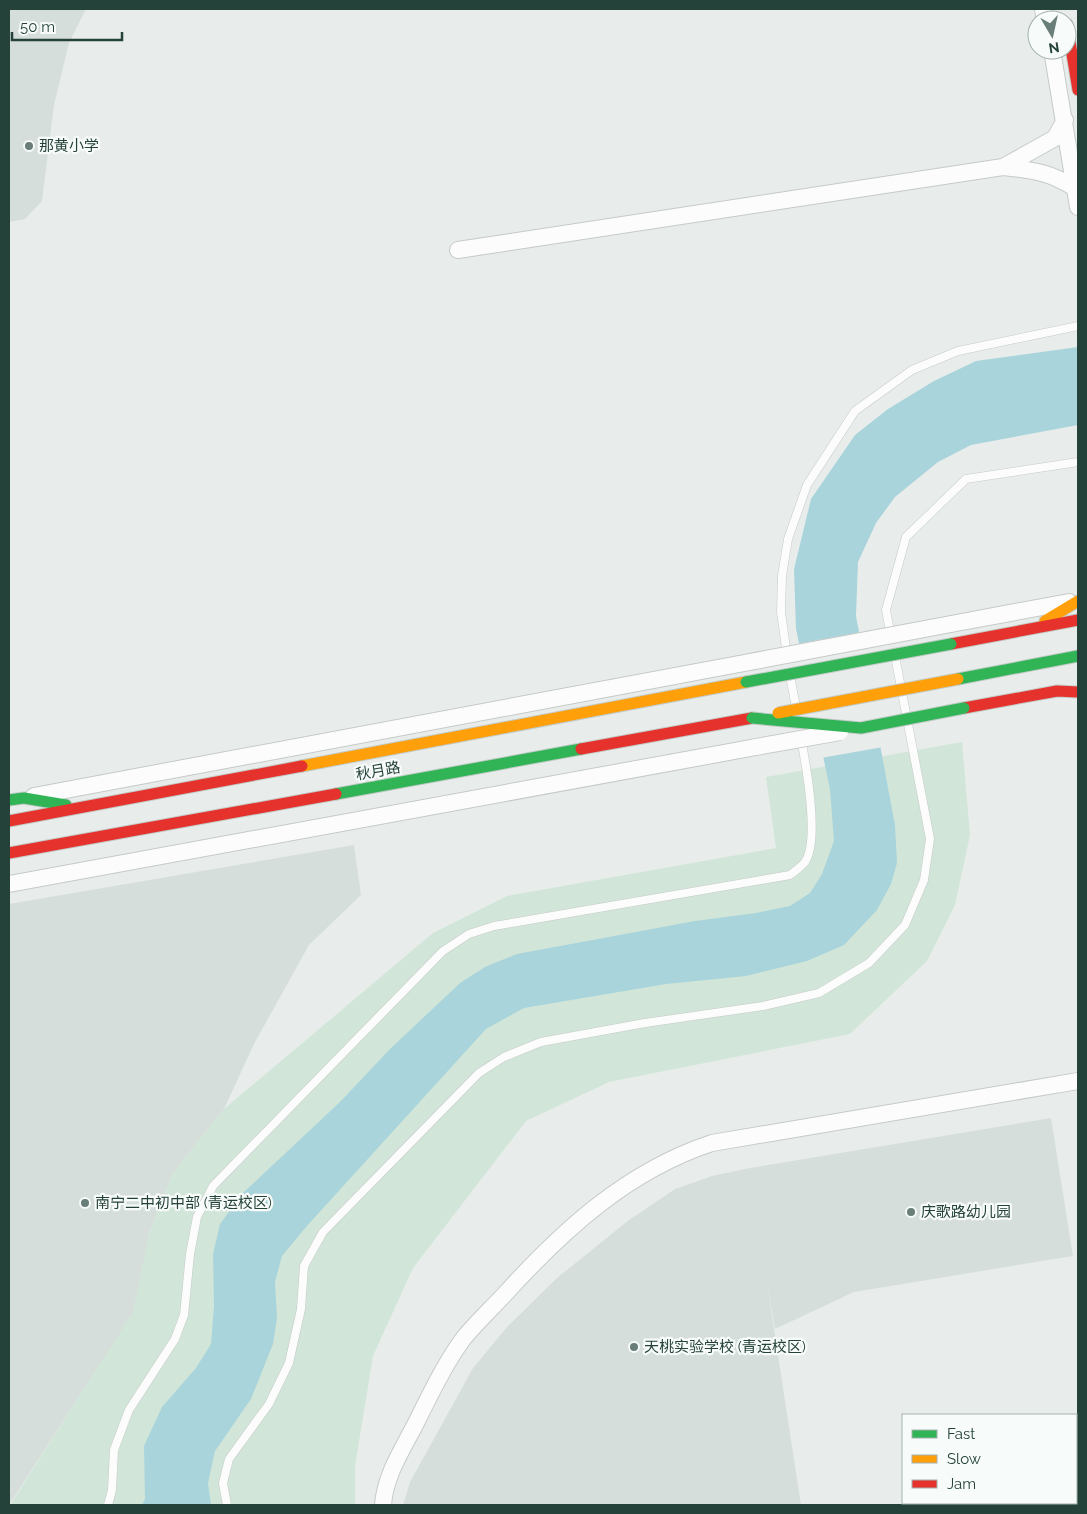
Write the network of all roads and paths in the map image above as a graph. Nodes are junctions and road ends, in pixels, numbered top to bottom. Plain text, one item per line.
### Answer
1 (1054, 60) edge
2 (1073, 60) edge
3 (1078, 90) edge
4 (1064, 120) junction
5 (1003, 167) junction
6 (1076, 190) junction
7 (1078, 207) edge
8 (458, 250) dead end
9 (1078, 326) edge
10 (1078, 462) edge
11 (1078, 600) edge
12 (1078, 620) edge
13 (1026, 630) junction
14 (1078, 656) edge
15 (1078, 692) edge
16 (752, 718) junction
17 (861, 728) junction
18 (16, 799) edge
19 (82, 807) junction
20 (9, 821) edge
21 (9, 853) edge
22 (9, 884) edge
23 (1078, 1081) edge
24 (108, 1505) edge
25 (227, 1505) edge
26 (383, 1505) edge

1 - 4 street
2 - 3 main road
4 - 5 street
4 - 6 street
5 - 6 street
5 - 8 street
6 - 7 street
9 - 24 lane
10 - 25 lane
11 - 13 main road
11 - 18 street, bridge
12 - 13 main road, 秋月路
13 - 19 main road, 秋月路, bridge
14 - 16 main road, 秋月路, bridge
15 - 17 main road, bridge
16 - 17 main road, bridge
16 - 21 main road, 秋月路
17 - 22 street, bridge
18 - 19 main road
19 - 20 main road, 秋月路
23 - 26 street

